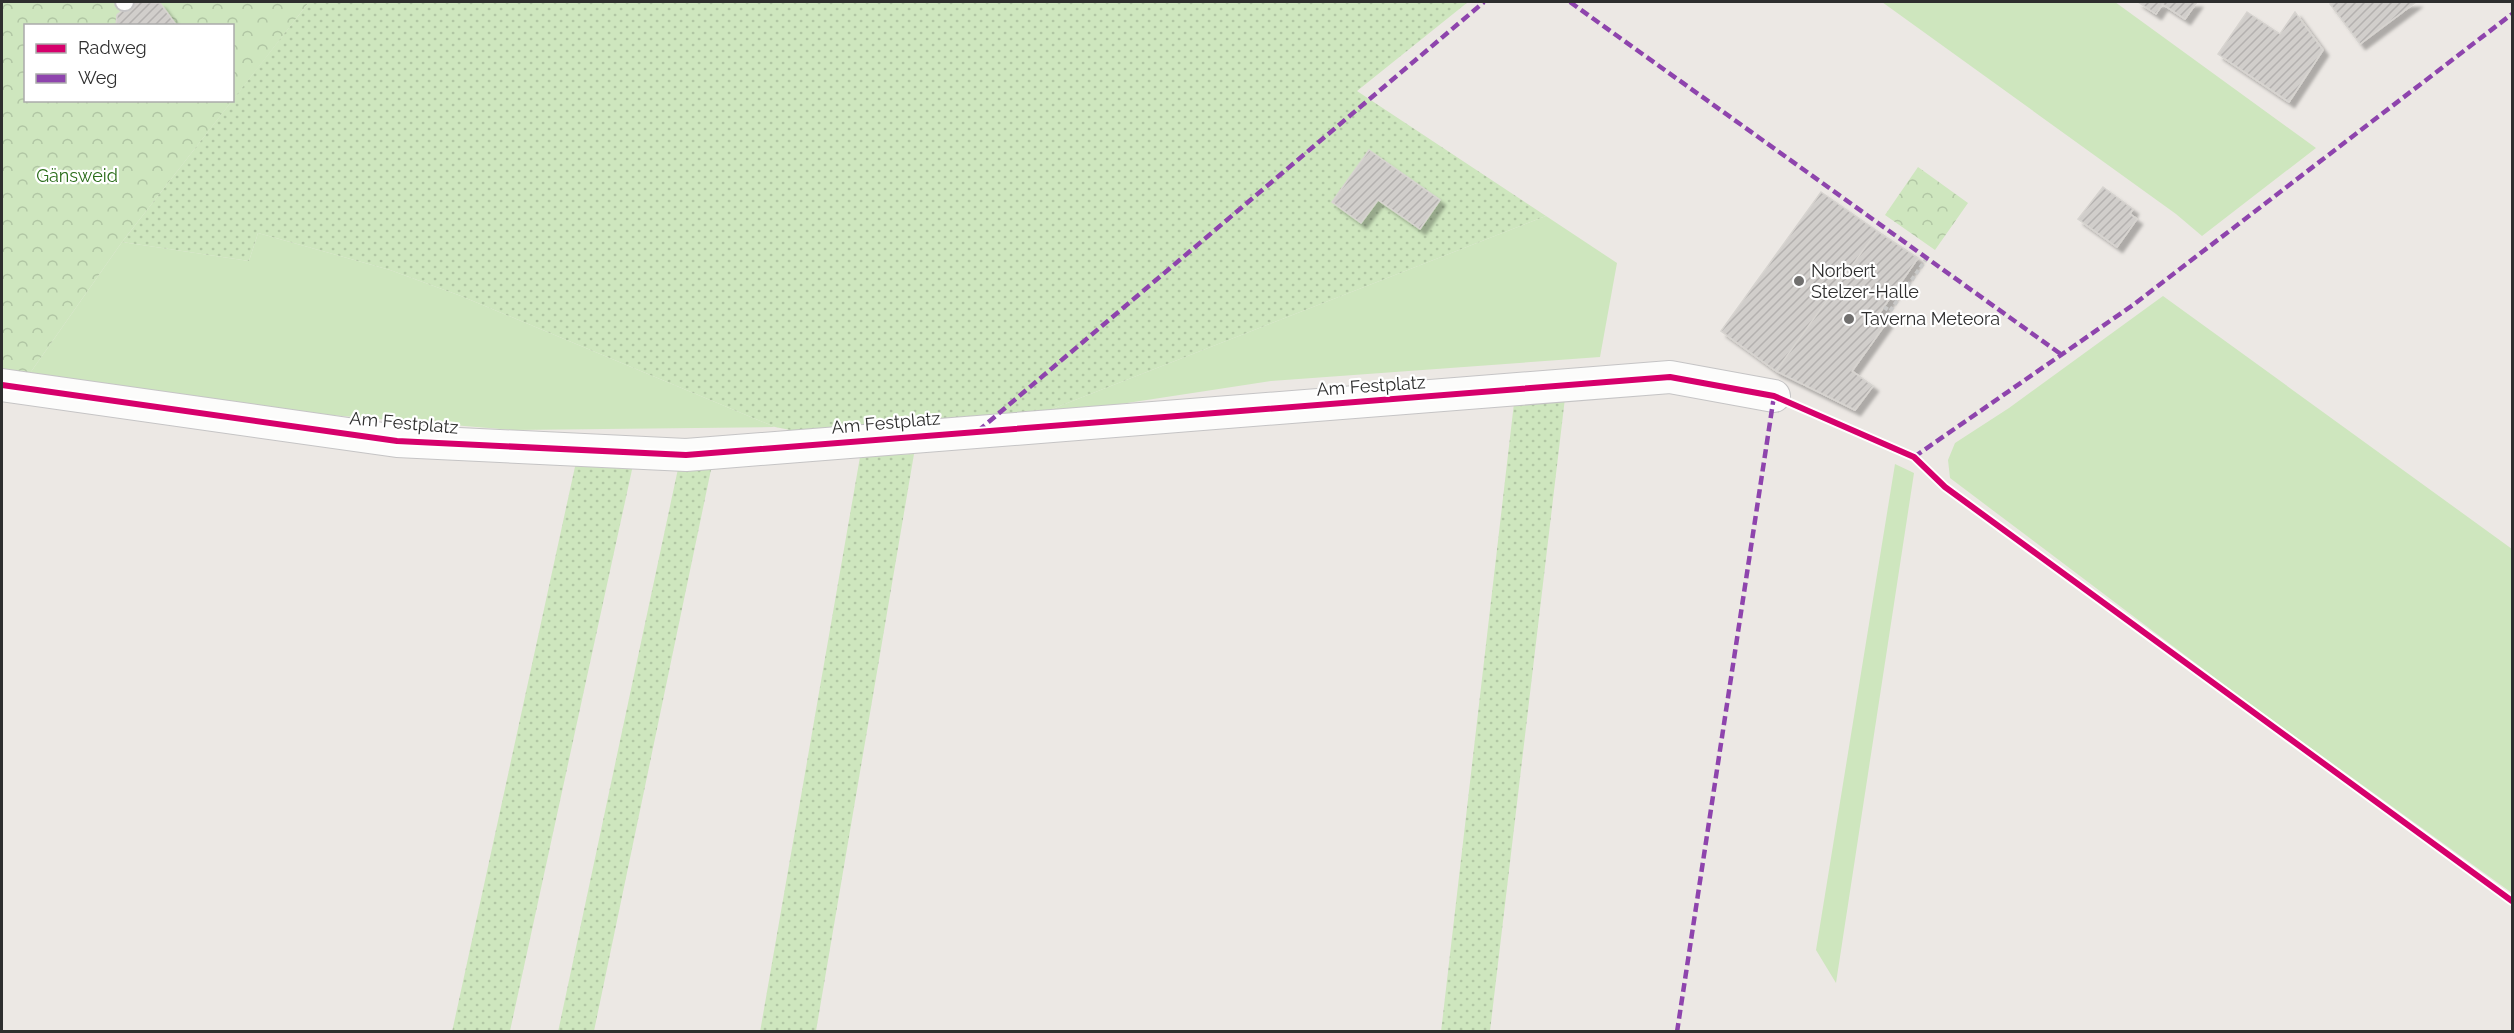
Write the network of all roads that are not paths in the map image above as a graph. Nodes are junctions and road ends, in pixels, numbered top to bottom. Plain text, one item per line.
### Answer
1 (2, 385) edge
2 (1774, 396) dead end

1 - 2 street, Am Festplatz

